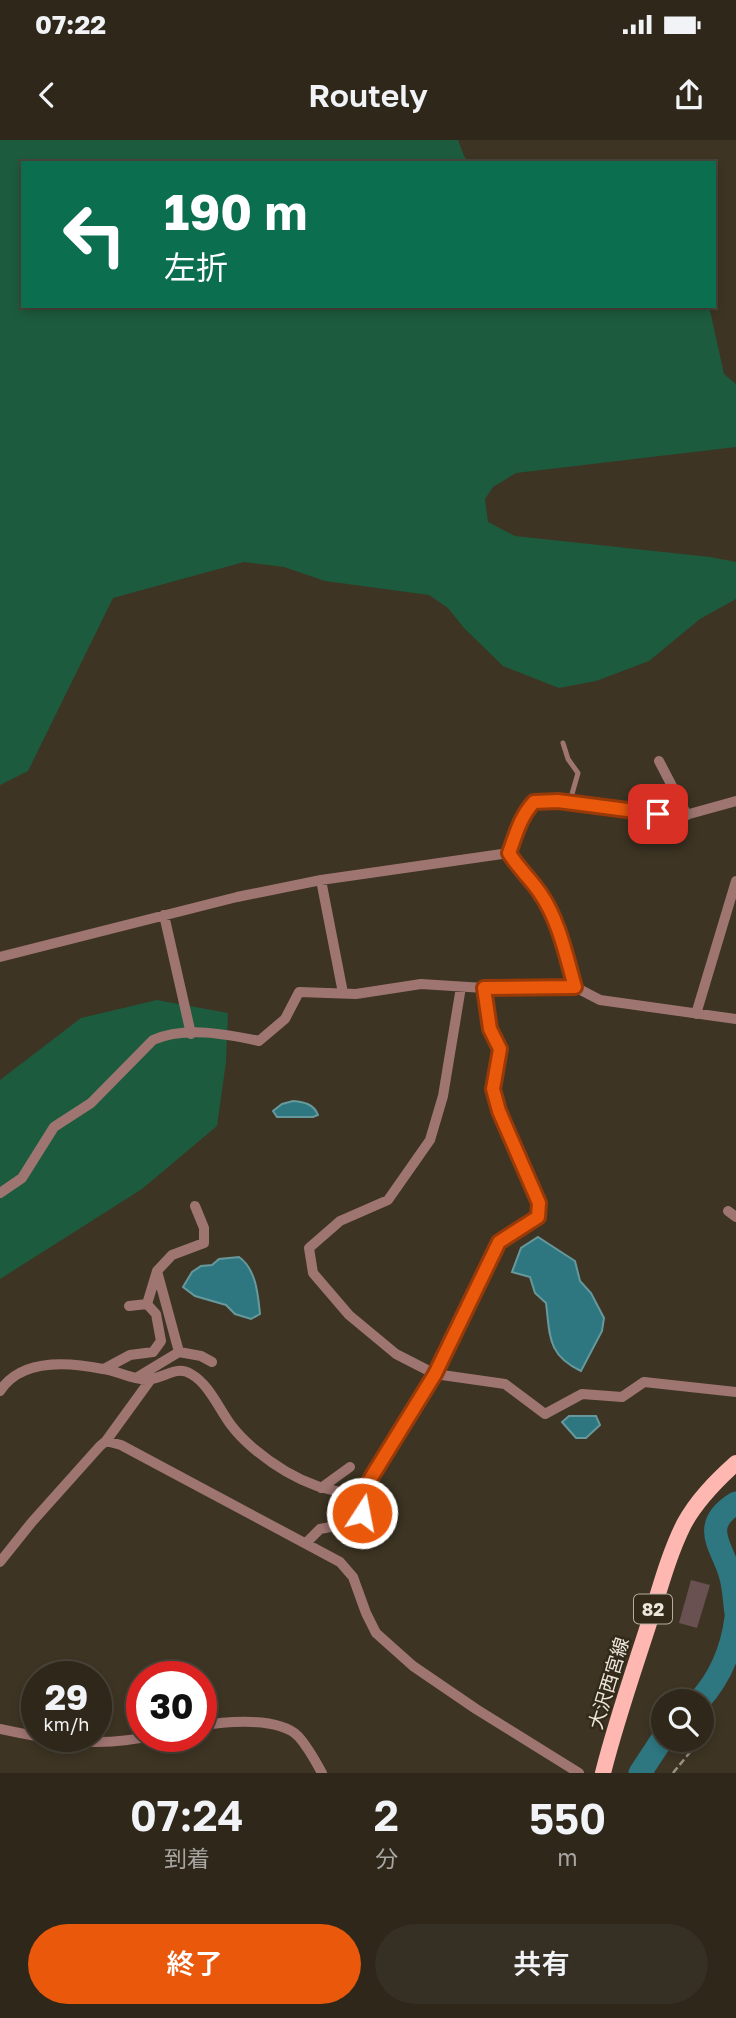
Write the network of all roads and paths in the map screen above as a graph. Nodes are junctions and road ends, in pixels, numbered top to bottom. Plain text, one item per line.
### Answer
1 (563, 743) dead end
2 (660, 761) dead end
3 (736, 801) edge
4 (570, 802) junction
5 (687, 815) junction
6 (509, 853) junction
7 (321, 880) junction
8 (736, 881) edge
9 (164, 915) junction
10 (0, 957) edge
11 (461, 987) junction
12 (575, 987) junction
13 (484, 988) junction
14 (343, 993) junction
15 (695, 1014) junction
16 (736, 1019) edge
17 (191, 1034) junction
18 (0, 1193) edge
19 (195, 1206) dead end
20 (157, 1271) junction
21 (147, 1304) junction
22 (129, 1306) dead end
23 (179, 1352) junction
24 (212, 1362) dead end
25 (104, 1368) junction
26 (435, 1374) junction
27 (136, 1378) junction
28 (151, 1379) junction
29 (0, 1391) edge
30 (736, 1392) edge
31 (106, 1441) junction
32 (736, 1463) edge
33 (350, 1467) dead end
34 (321, 1488) junction
35 (358, 1499) junction
36 (306, 1543) junction
37 (0, 1562) edge
38 (217, 1724) edge
39 (0, 1729) edge
40 (126, 1740) edge
41 (690, 1752) edge
42 (322, 1773) edge
43 (579, 1773) edge
44 (603, 1773) edge
45 (673, 1773) edge

1 - 4 lane
2 - 5 street
3 - 5 street
4 - 5 street
4 - 6 street
6 - 7 street
6 - 12 street
7 - 9 street
7 - 14 street
8 - 15 street
9 - 10 street
9 - 17 street
11 - 13 street
11 - 14 street
11 - 26 street
12 - 13 street
12 - 15 street
13 - 26 street
14 - 17 street
15 - 16 street
17 - 18 street
19 - 20 street
20 - 21 street
20 - 23 street
21 - 22 street
21 - 25 street
23 - 24 street
23 - 27 street
25 - 27 street
25 - 29 street
26 - 30 street
26 - 35 street
27 - 28 street
28 - 31 street
28 - 34 street
31 - 36 street
31 - 37 street
32 - 44 main road, 大沢西宮線 / 82
33 - 34 street
34 - 35 street
35 - 36 street
36 - 43 street
38 - 42 street
39 - 40 street
41 - 45 path

